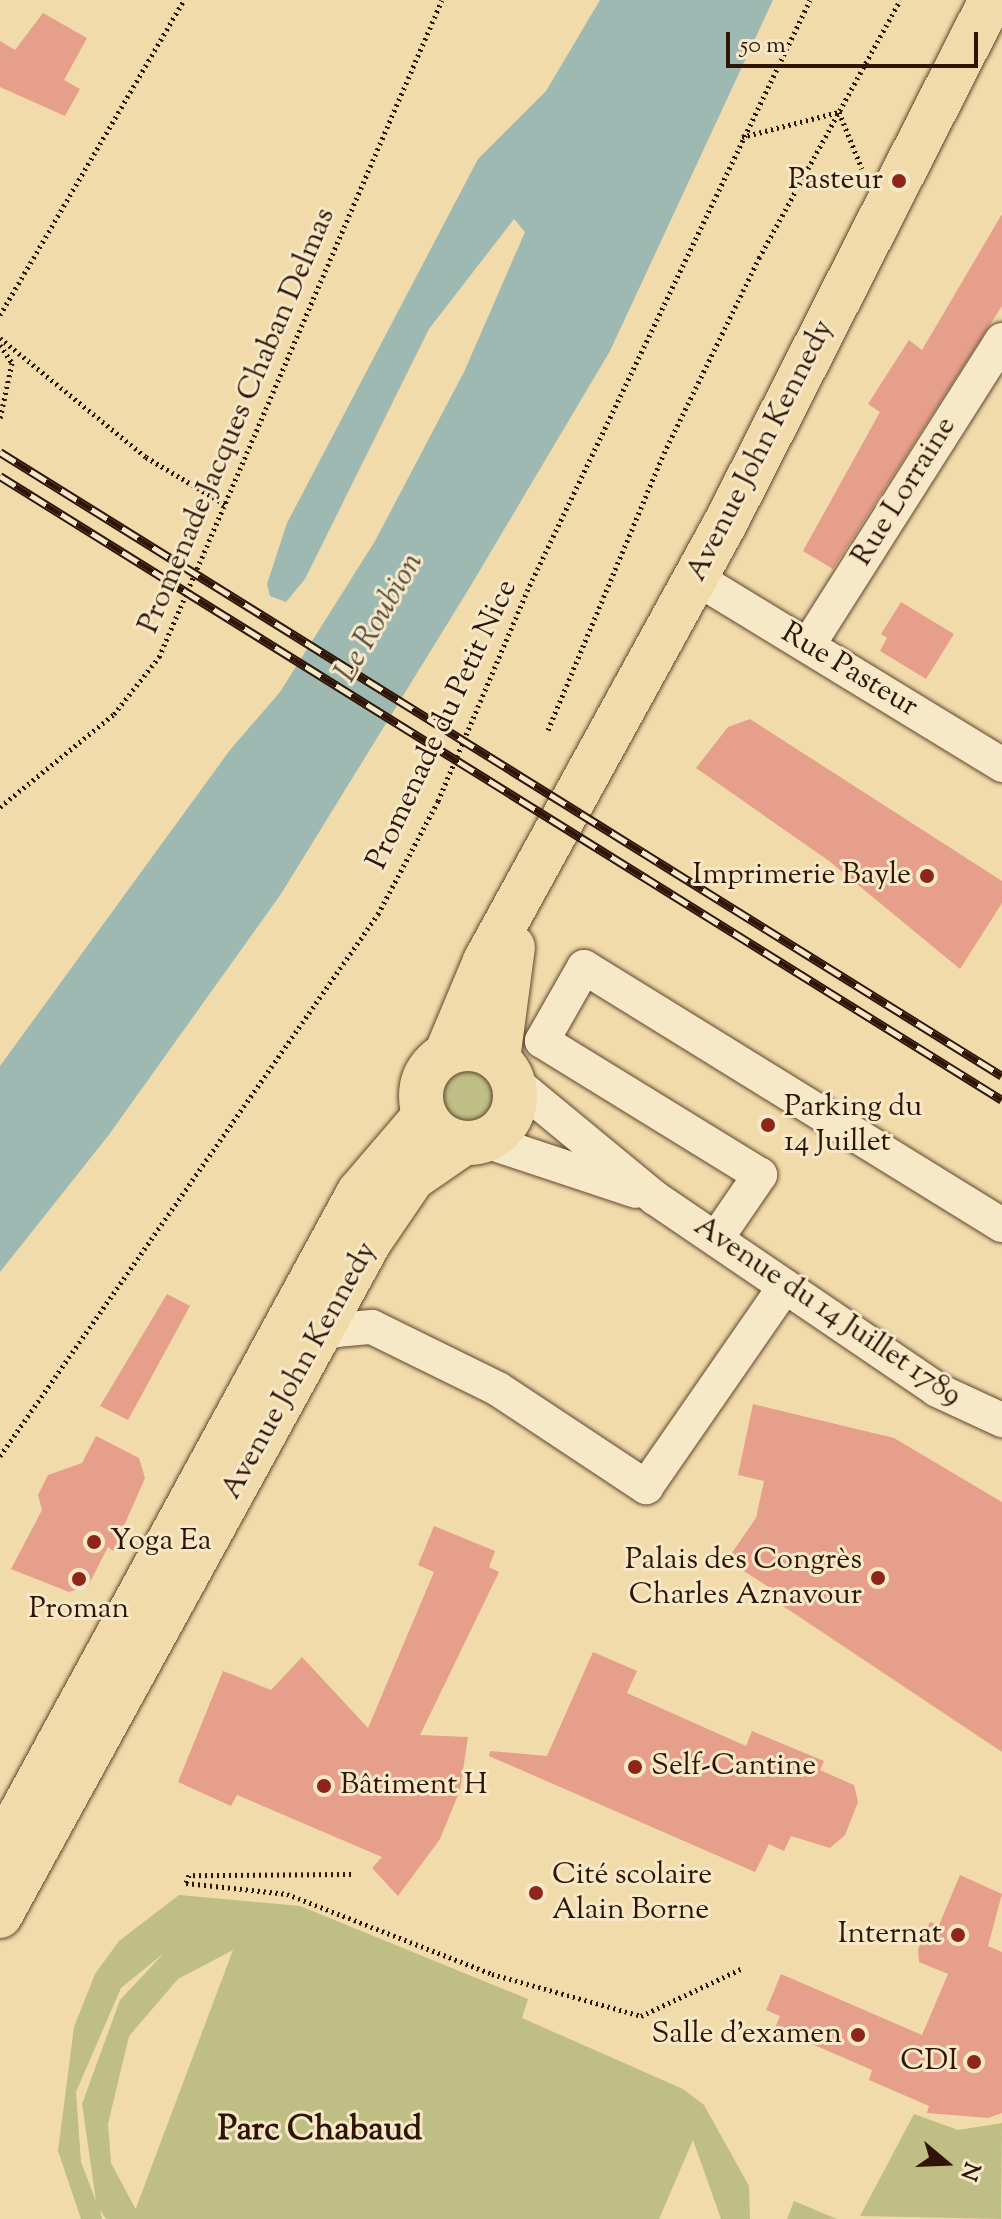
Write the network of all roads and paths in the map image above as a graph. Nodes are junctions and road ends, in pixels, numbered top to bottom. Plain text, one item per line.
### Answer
1 (184, 0) edge
2 (442, 0) edge
3 (810, 0) edge
4 (900, 0) edge
5 (991, 0) edge
6 (839, 112) junction
7 (741, 137) junction
8 (862, 169) dead end
9 (0, 315) edge
10 (0, 338) edge
11 (1002, 340) edge
12 (0, 345) edge
13 (0, 419) edge
14 (226, 505) junction
15 (696, 578) junction
16 (809, 644) junction
17 (548, 730) dead end
18 (1002, 765) edge
19 (0, 807) edge
20 (524, 899) junction
21 (446, 1054) junction
22 (505, 1070) junction
23 (425, 1115) junction
24 (474, 1142) junction
25 (655, 1198) junction
26 (1002, 1225) edge
27 (716, 1239) junction
28 (785, 1286) junction
29 (326, 1324) junction
30 (1002, 1420) edge
31 (0, 1456) edge
32 (0, 1851) edge
33 (351, 1874) dead end
34 (0, 1916) edge
35 (743, 1968) dead end

1 - 9 path
2 - 14 path, Promenade Jacques Chaban Delmas
3 - 7 path, Promenade du Petit Nice
4 - 6 path
5 - 15 main road, Avenue John Kennedy
6 - 7 path
6 - 8 path
6 - 17 path
7 - 31 path, Promenade du Petit Nice
10 - 14 path
11 - 16 street, Rue Lorraine
12 - 13 path
14 - 19 path, Promenade Jacques Chaban Delmas
15 - 16 street, Rue Pasteur
15 - 20 main road, Avenue John Kennedy
16 - 18 street, Rue Pasteur
20 - 21 main road, Avenue John Kennedy
20 - 22 main road, Avenue John Kennedy
21 - 22 main road
21 - 23 main road
22 - 24 main road
22 - 25 street, Avenue du 14 Juillet 1789
23 - 24 main road
23 - 32 main road, Avenue John Kennedy
24 - 25 street, Avenue du 14 Juillet 1789
24 - 29 main road, Avenue John Kennedy
25 - 27 street, Avenue du 14 Juillet 1789
26 - 27 street
27 - 28 street, Avenue du 14 Juillet 1789
28 - 29 street
28 - 30 street, Avenue du 14 Juillet 1789
29 - 34 main road, Avenue John Kennedy
33 - 35 path

